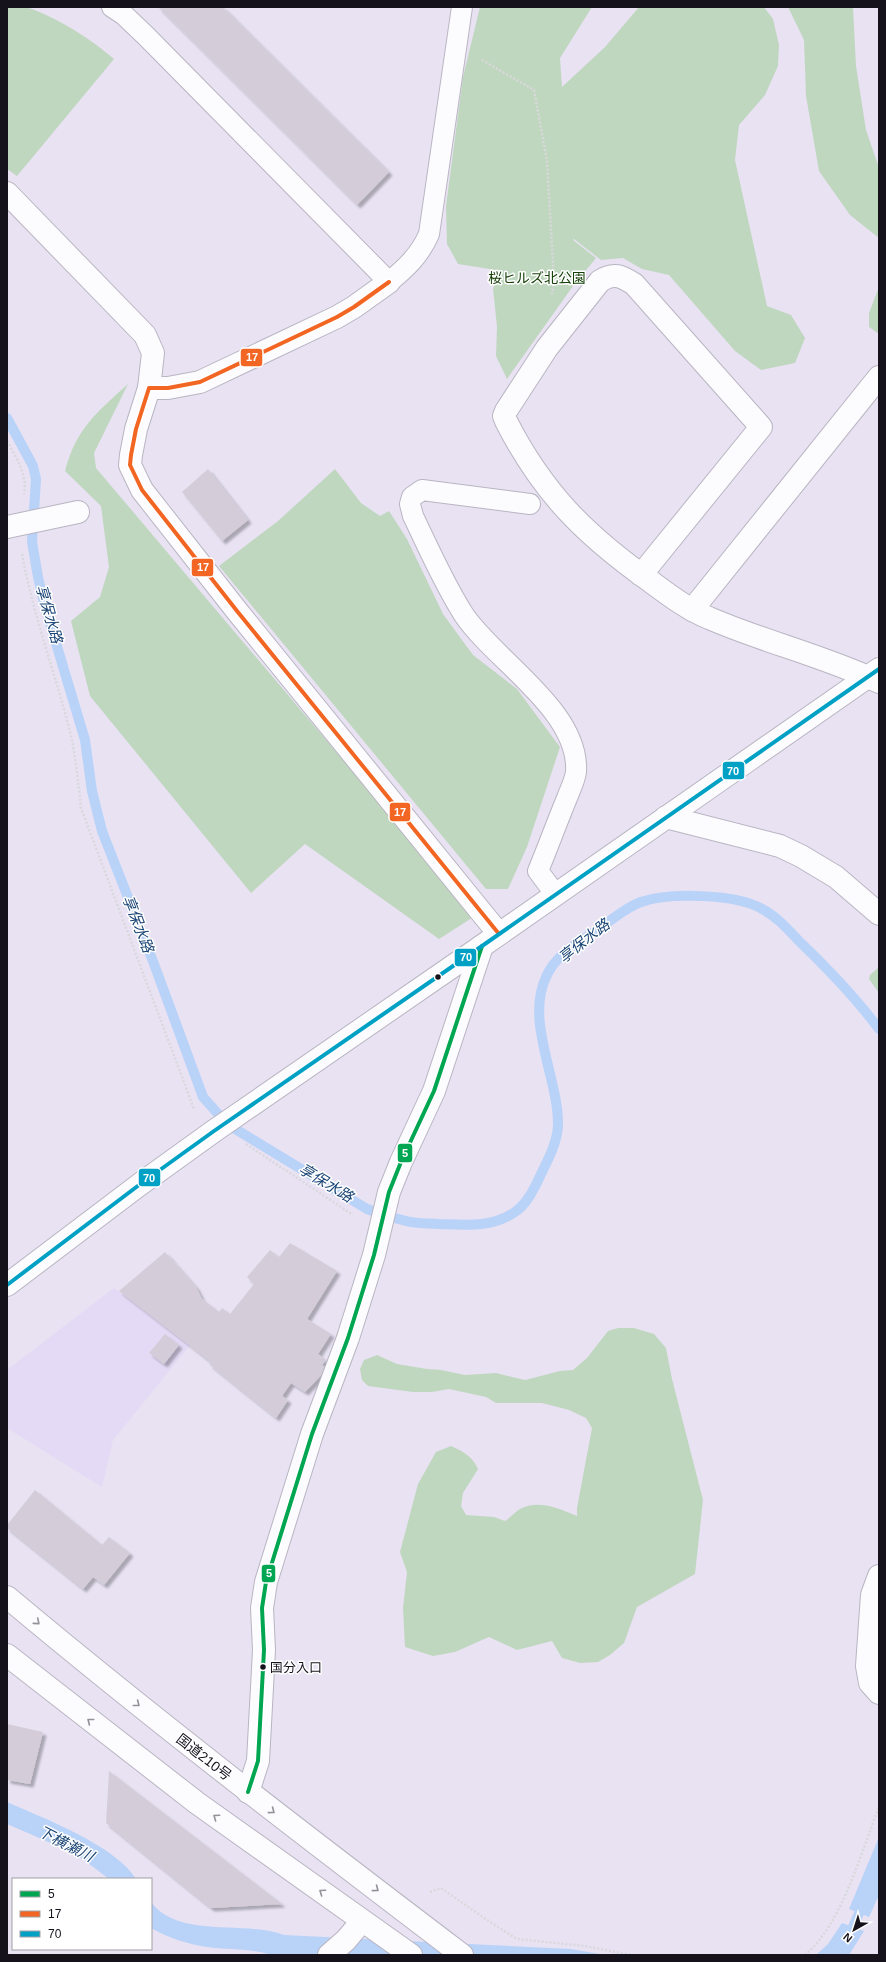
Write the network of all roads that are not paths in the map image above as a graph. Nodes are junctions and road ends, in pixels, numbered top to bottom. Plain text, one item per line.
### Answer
1 (112, 7) edge
2 (462, 7) edge
3 (7, 194) edge
4 (389, 282) junction
5 (879, 377) edge
6 (148, 388) junction
7 (530, 504) dead end
8 (78, 512) dead end
9 (12, 526) edge
10 (641, 575) junction
11 (692, 610) junction
12 (875, 676) edge
13 (666, 817) junction
14 (556, 895) junction
15 (879, 914) edge
16 (491, 940) junction
17 (7, 1285) edge
18 (879, 1576) edge
19 (7, 1596) edge
20 (7, 1655) edge
21 (879, 1693) edge
22 (248, 1792) junction
23 (362, 1921) junction
24 (329, 1955) edge
25 (411, 1955) edge
26 (462, 1955) edge

1 - 4 lane
2 - 4 lane
3 - 6 main road
4 - 6 main road
5 - 11 main road
6 - 16 main road
7 - 14 lane
8 - 9 main road
10 - 10 main road
10 - 11 main road
11 - 12 main road
12 - 13 main road
13 - 14 main road
13 - 15 main road
14 - 16 main road
16 - 17 main road
16 - 22 main road
18 - 21 main road
19 -> 22 main road, 国道210号
23 -> 20 main road
22 -> 26 main road, 国道210号
23 - 24 main road
23 - 25 main road

